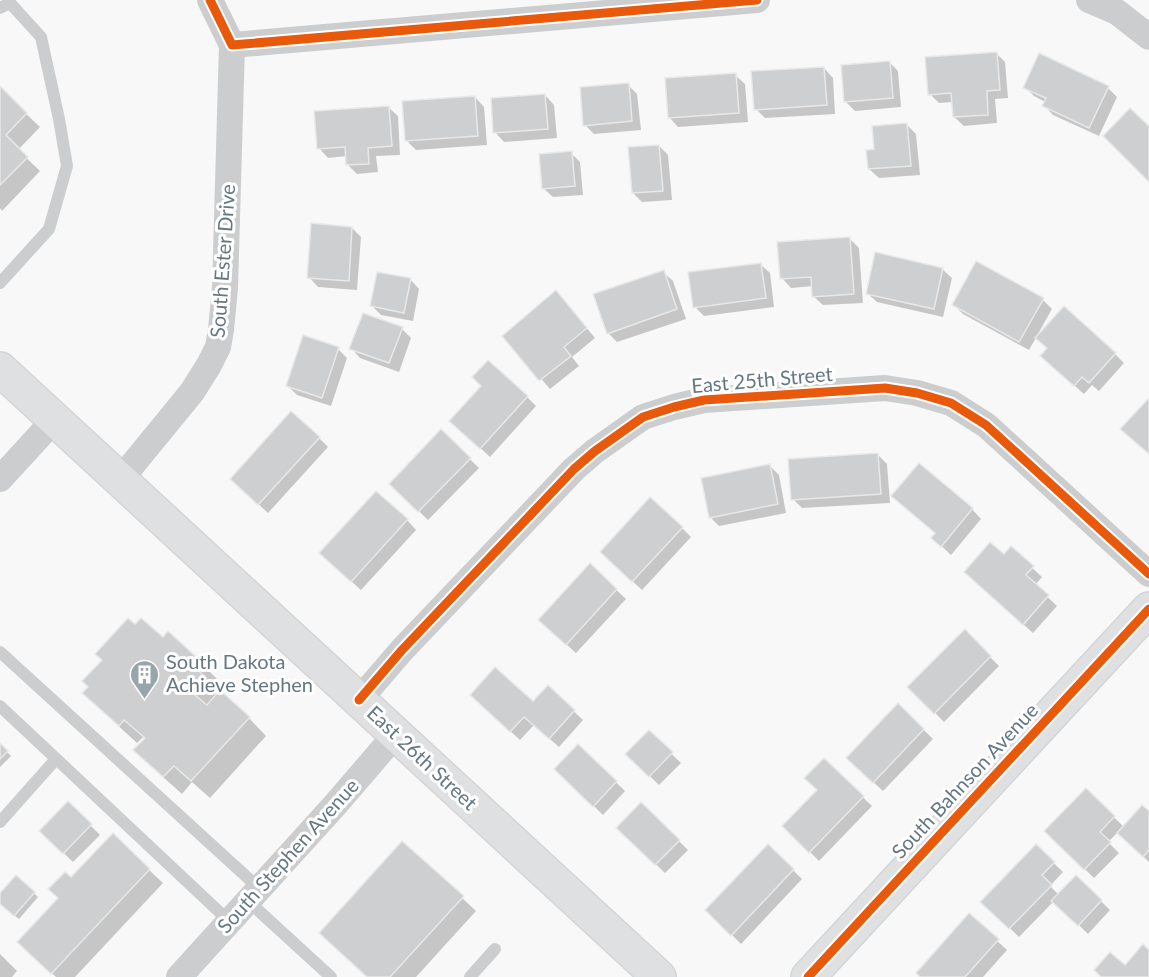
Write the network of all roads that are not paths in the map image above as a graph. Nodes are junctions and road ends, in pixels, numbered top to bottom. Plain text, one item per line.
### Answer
1 (210, 0) edge
2 (757, 0) edge
3 (1089, 0) edge
4 (0, 8) edge
5 (1149, 37) edge
6 (232, 45) junction
7 (0, 283) edge
8 (0, 369) edge
9 (55, 419) junction
10 (0, 478) edge
11 (120, 480) junction
12 (1149, 574) edge
13 (1149, 609) edge
14 (0, 652) edge
15 (359, 700) junction
16 (0, 706) edge
17 (396, 734) junction
18 (57, 759) junction
19 (0, 822) edge
20 (253, 895) junction
21 (229, 921) junction
22 (495, 949) dead end
23 (179, 977) edge
24 (331, 977) edge
25 (470, 977) edge
26 (659, 977) edge
27 (808, 977) edge

1 - 6 street
2 - 6 street
3 - 5 street
4 - 7 lane
6 - 11 street, South Ester Drive
8 - 9 main road, East 26th Street
9 - 10 street
9 - 11 main road, East 26th Street
11 - 15 main road, East 26th Street
12 - 15 street, East 25th Street
13 - 27 main road, South Bahnson Avenue
14 - 20 lane
15 - 17 main road, East 26th Street
16 - 18 lane
17 - 20 street, South Stephen Avenue
17 - 26 main road, East 26th Street
18 - 19 lane
18 - 21 lane
20 - 21 street, South Stephen Avenue
20 - 24 lane
21 - 23 street, South Stephen Avenue
22 - 25 lane

